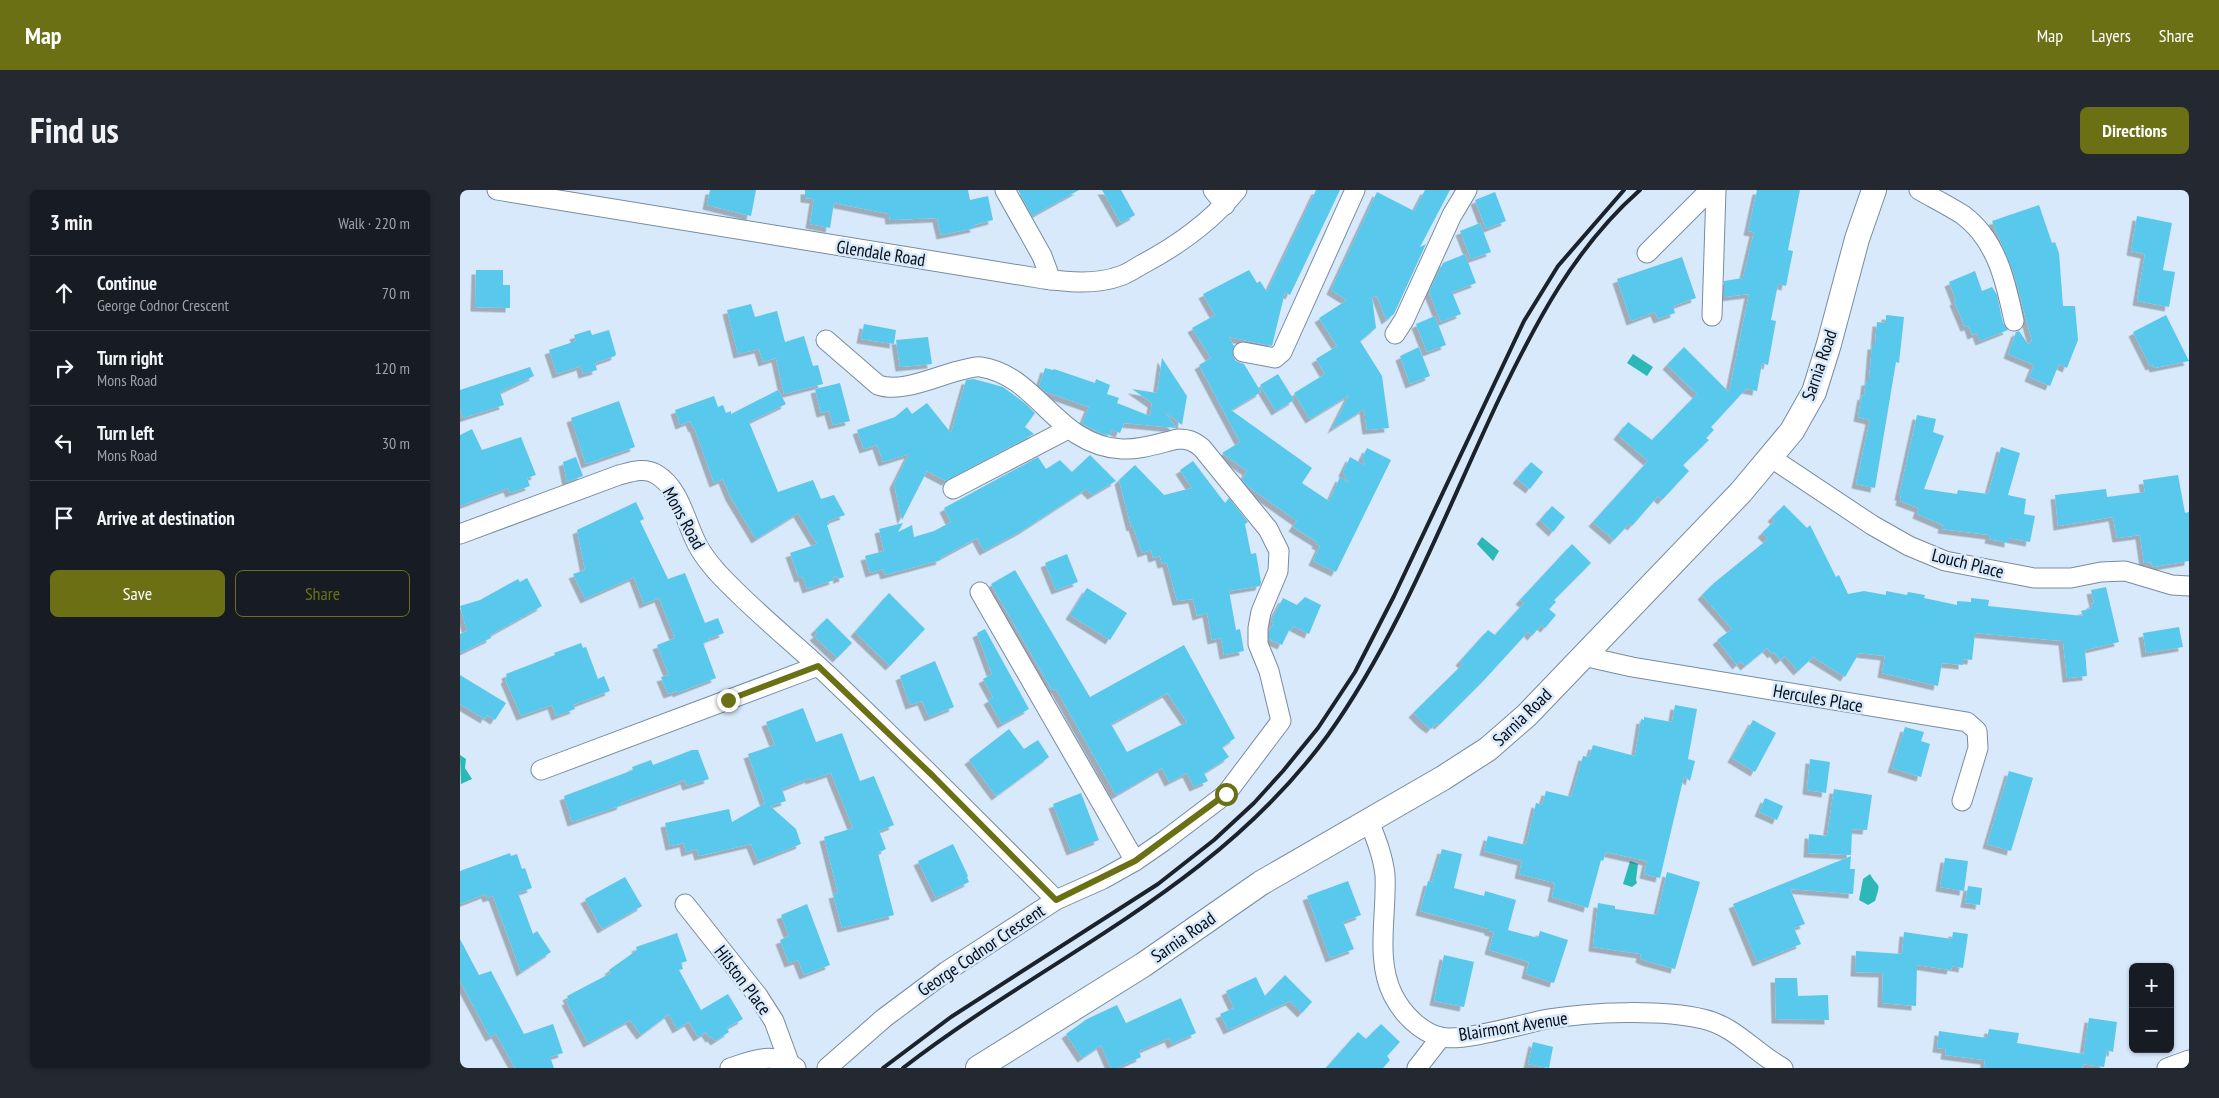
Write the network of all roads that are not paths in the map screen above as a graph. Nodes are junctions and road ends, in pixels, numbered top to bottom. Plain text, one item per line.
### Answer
1 (497, 190) edge
2 (1005, 190) edge
3 (1214, 190) edge
4 (1237, 190) edge
5 (1355, 190) edge
6 (1466, 190) edge
7 (1710, 190) edge
8 (1716, 190) edge
9 (1874, 190) edge
10 (1919, 190) edge
11 (1225, 205) junction
12 (1646, 253) dead end
13 (1051, 280) junction
14 (1712, 316) dead end
15 (2014, 321) dead end
16 (1395, 334) dead end
17 (826, 340) dead end
18 (1243, 352) dead end
19 (1068, 429) junction
20 (1770, 457) junction
21 (953, 489) dead end
22 (460, 534) edge
23 (2189, 586) edge
24 (980, 592) dead end
25 (1583, 656) junction
26 (818, 666) junction
27 (541, 770) dead end
28 (1962, 801) dead end
29 (1369, 821) junction
30 (1135, 861) junction
31 (1056, 900) junction
32 (685, 904) dead end
33 (1441, 1037) junction
34 (2189, 1060) edge
35 (793, 1065) edge
36 (730, 1068) edge
37 (827, 1068) edge
38 (978, 1068) edge
39 (1417, 1068) edge
40 (1783, 1068) edge
41 (2167, 1068) edge

1 - 13 street, Glendale Road
2 - 13 street
3 - 11 street
4 - 11 street, Glendale Road
5 - 18 street
6 - 16 street
7 - 12 street
8 - 14 street
9 - 20 main road, Sarnia Road
10 - 15 street
11 - 13 street, Glendale Road
17 - 19 street
19 - 21 street
19 - 30 street, George Codnor Crescent
20 - 23 street, Louch Place
20 - 25 main road, Sarnia Road
22 - 26 street, Mons Road
24 - 30 street
25 - 28 street, Hercules Place
25 - 29 main road, Sarnia Road
26 - 27 street
26 - 31 street, Mons Road
29 - 33 street, Blairmont Avenue
29 - 38 main road, Sarnia Road
30 - 31 street, George Codnor Crescent
31 - 37 street, George Codnor Crescent
32 - 35 street, Hilston Place
33 - 39 street
33 - 40 street, Blairmont Avenue
34 - 41 street
35 - 36 street

